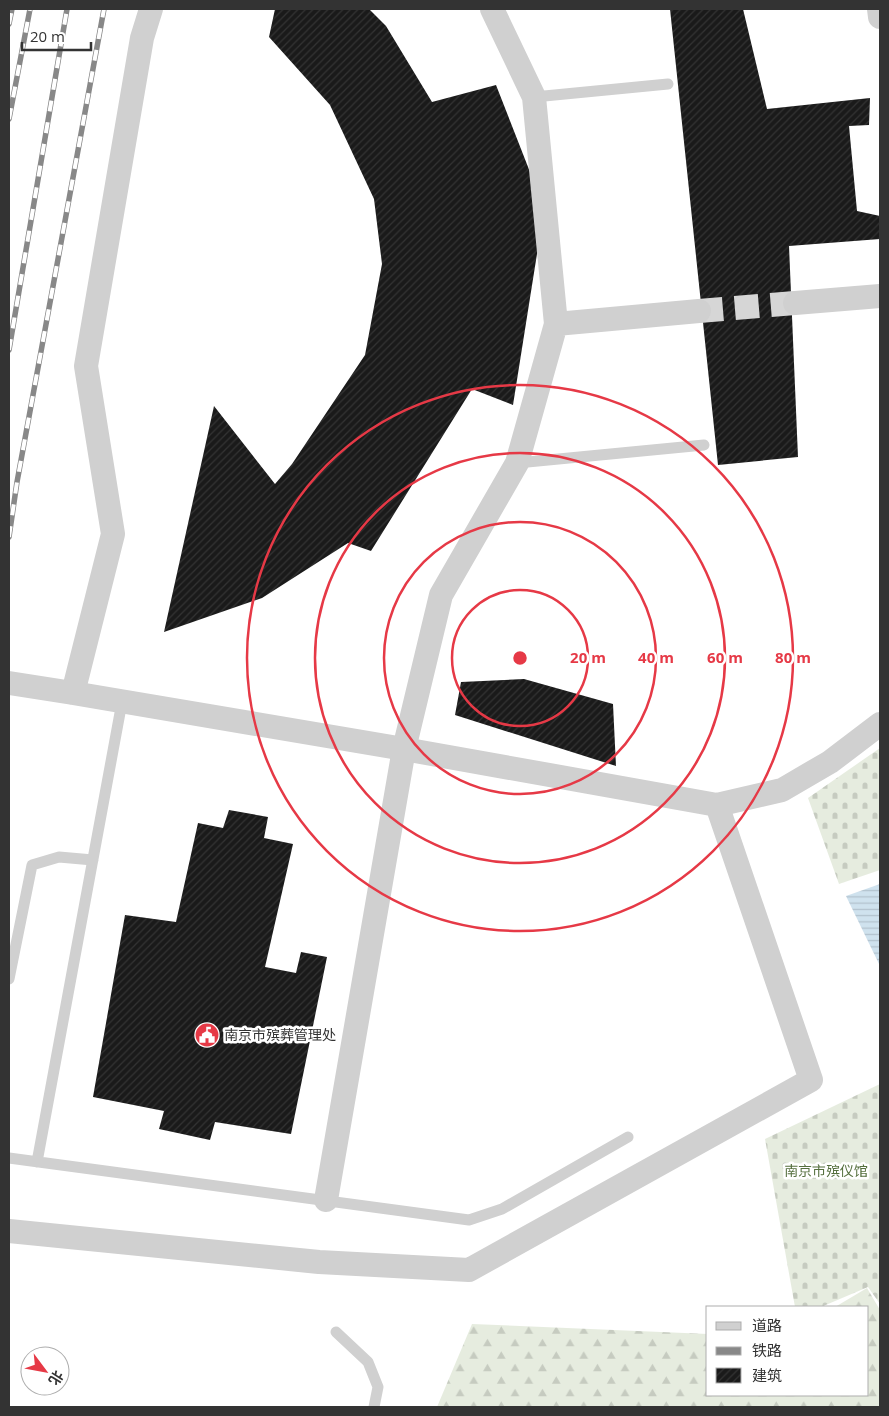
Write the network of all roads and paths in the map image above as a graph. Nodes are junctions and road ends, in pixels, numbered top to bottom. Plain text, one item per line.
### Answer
1 (150, 9) edge
2 (492, 9) edge
3 (879, 9) edge
4 (880, 17) edge
5 (668, 84) dead end
6 (534, 96) junction
7 (880, 296) edge
8 (795, 303) tunnel mouth
9 (699, 311) tunnel mouth
10 (556, 324) junction
11 (704, 445) dead end
12 (517, 463) junction
13 (9, 683) edge
14 (73, 693) junction
15 (122, 702) junction
16 (880, 724) edge
17 (404, 749) junction
18 (716, 805) junction
19 (93, 860) junction
20 (9, 979) edge
21 (628, 1137) dead end
22 (9, 1158) edge
23 (37, 1162) junction
24 (326, 1200) junction
25 (9, 1231) edge
26 (336, 1332) dead end
27 (374, 1407) edge

1 - 14 street
2 - 6 street
3 - 4 street
5 - 6 lane
6 - 10 street
7 - 8 street
9 - 10 street
10 - 12 street
11 - 12 lane
12 - 17 street
13 - 14 street
14 - 15 street
15 - 17 street
15 - 19 lane
16 - 18 street
17 - 18 street
17 - 24 street
18 - 25 street
19 - 20 lane
19 - 23 lane
21 - 24 lane
22 - 23 lane
23 - 24 lane
26 - 27 lane

